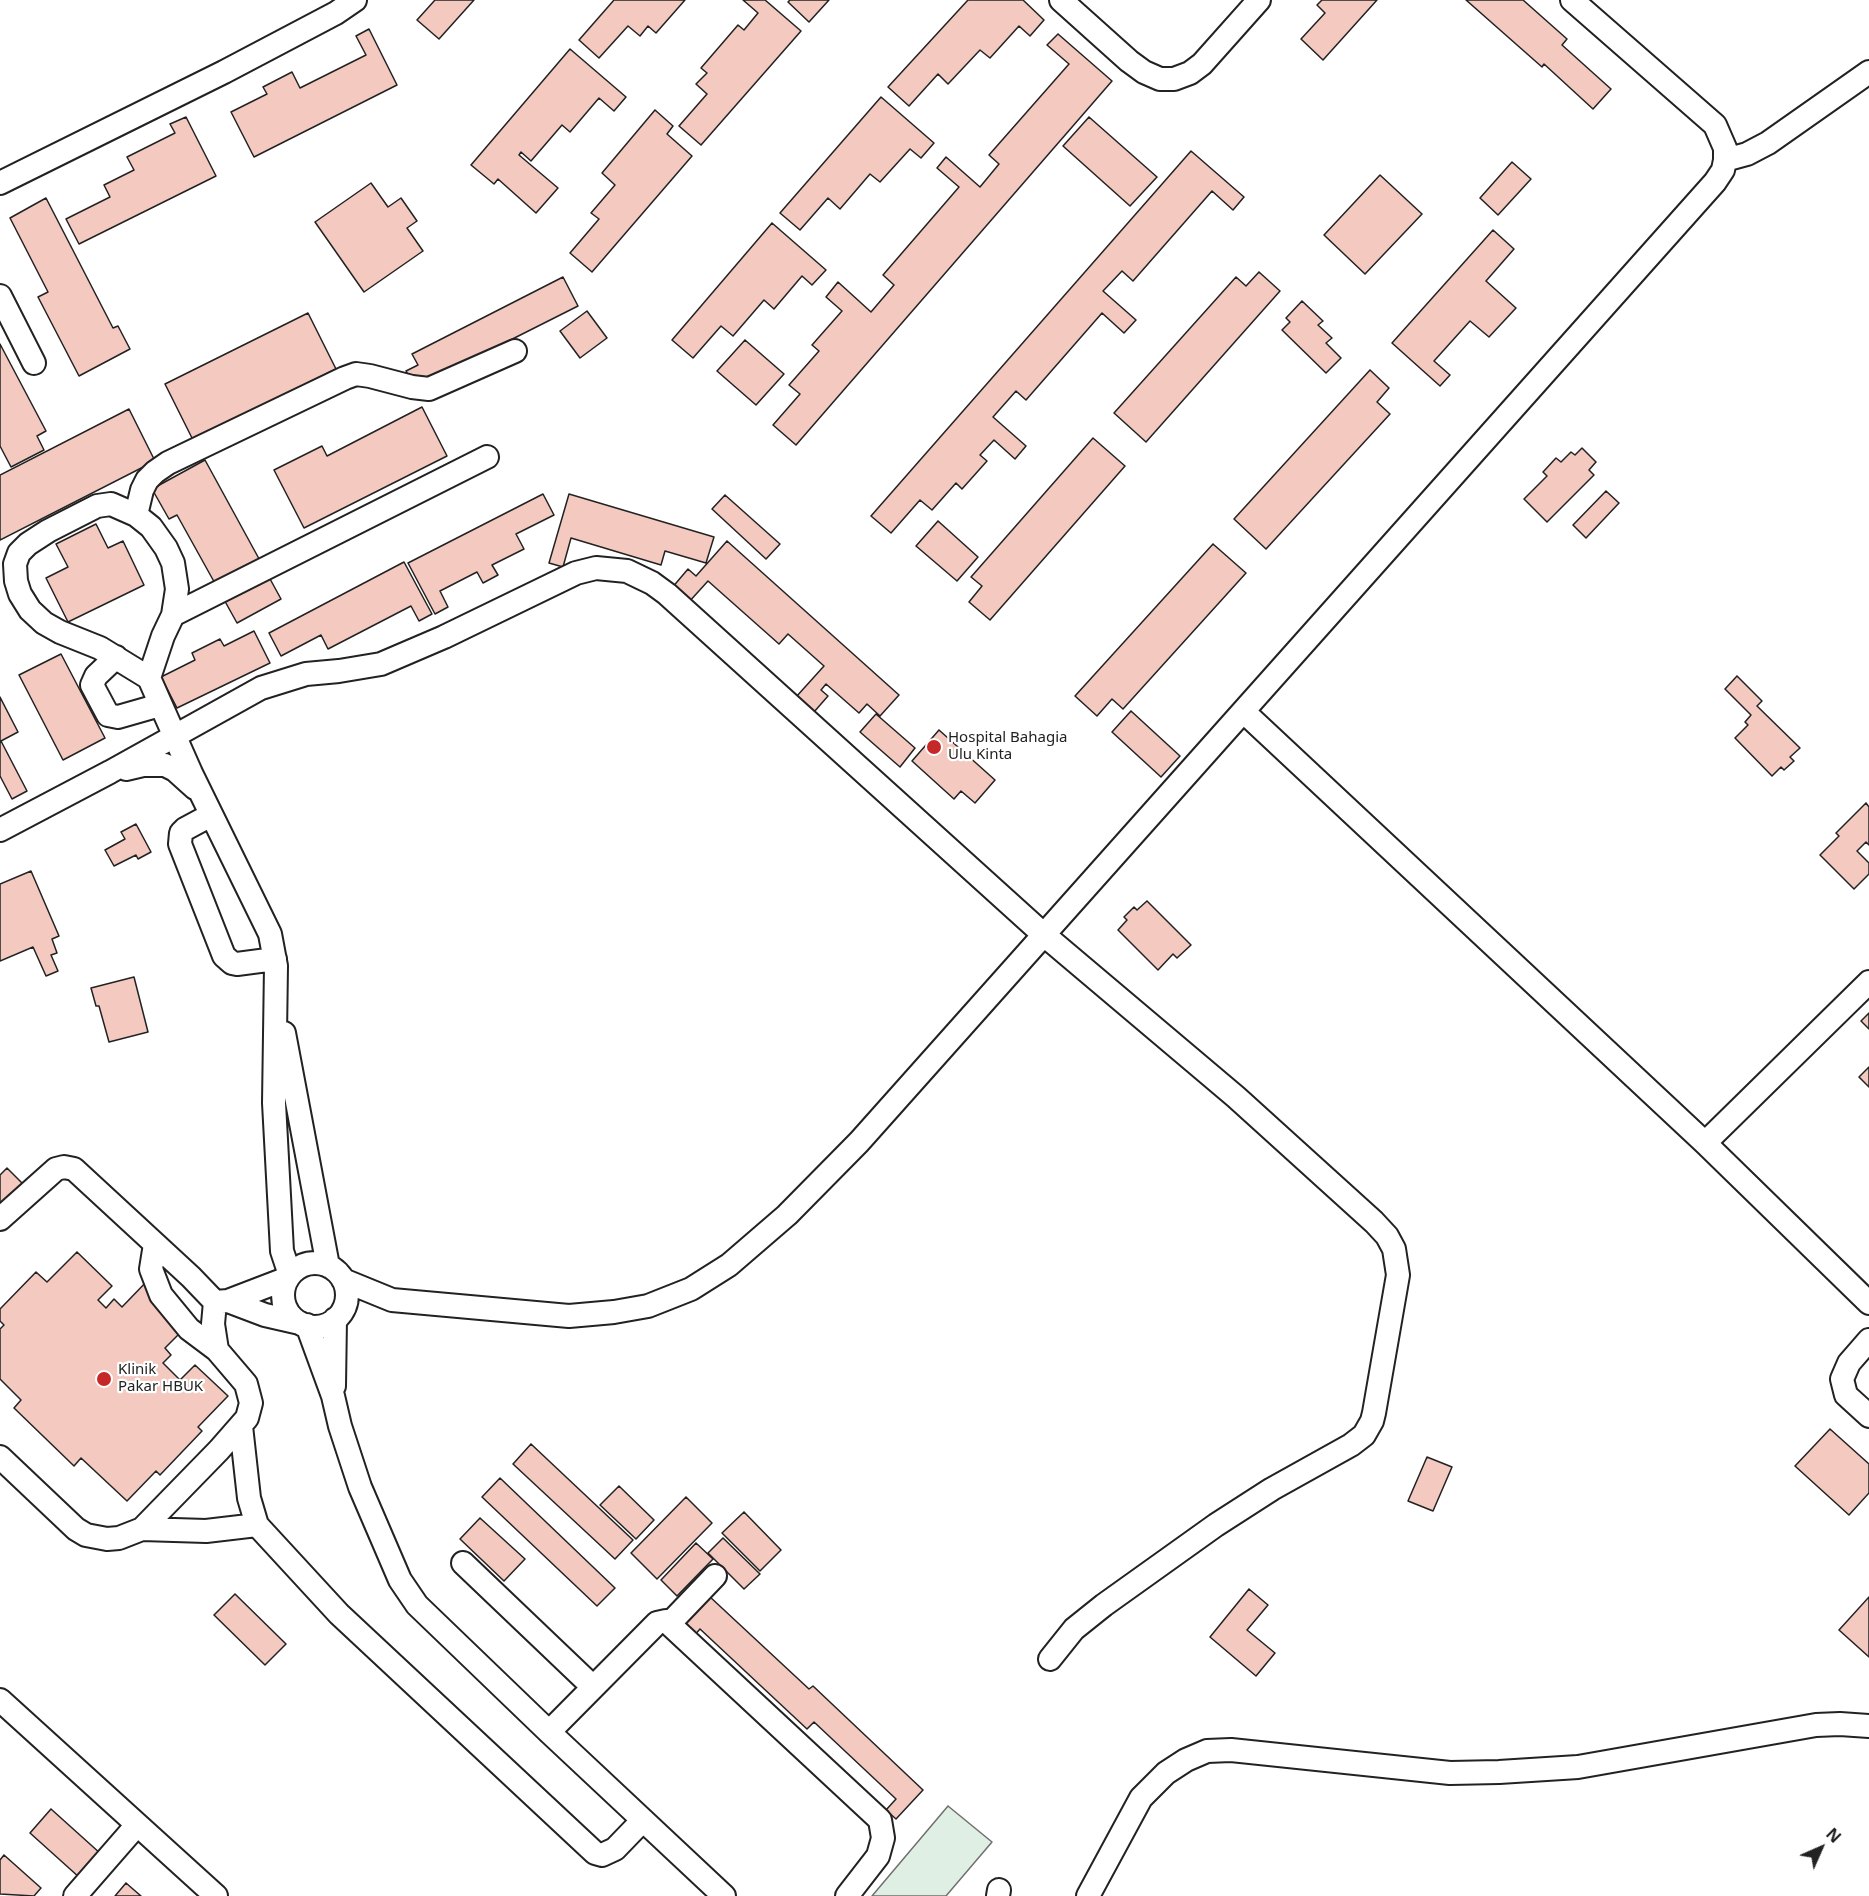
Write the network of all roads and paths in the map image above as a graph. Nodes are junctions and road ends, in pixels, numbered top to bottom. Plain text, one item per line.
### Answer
1 (355, 0) edge
2 (1061, 0) edge
3 (1259, 0) edge
4 (1572, 0) edge
5 (1869, 72) edge
6 (1725, 160) junction
7 (0, 183) edge
8 (0, 296) edge
9 (515, 351) dead end
10 (34, 363) dead end
11 (487, 457) dead end
12 (136, 515) junction
13 (173, 615) junction
14 (116, 657) junction
15 (149, 678) junction
16 (160, 705) junction
17 (1244, 712) junction
18 (174, 735) junction
19 (110, 772) junction
20 (206, 804) junction
21 (0, 830) edge
22 (1043, 934) junction
23 (275, 959) junction
24 (1869, 982) edge
25 (276, 994) junction
26 (1705, 1143) junction
27 (0, 1219) edge
28 (155, 1244) junction
29 (336, 1273) junction
30 (289, 1277) junction
31 (392, 1300) junction
32 (222, 1302) junction
33 (1869, 1303) edge
34 (339, 1315) junction
35 (304, 1324) junction
36 (1869, 1340) edge
37 (217, 1350) junction
38 (333, 1396) junction
39 (1869, 1416) edge
40 (241, 1426) junction
41 (0, 1457) edge
42 (257, 1525) junction
43 (142, 1529) junction
44 (463, 1563) dead end
45 (715, 1576) dead end
46 (670, 1623) junction
47 (1050, 1659) dead end
48 (593, 1688) junction
49 (0, 1700) edge
50 (1869, 1726) edge
51 (549, 1732) junction
52 (643, 1820) junction
53 (136, 1826) junction
54 (75, 1896) edge
55 (216, 1896) edge
56 (724, 1896) edge
57 (847, 1896) edge
58 (1088, 1896) edge

1 - 7 street
2 - 3 street
4 - 6 street
5 - 6 street
6 - 17 street
8 - 10 street
9 - 12 street
11 - 13 street
12 - 13 street
12 - 14 street
13 - 15 street
14 - 15 street
14 - 16 street
15 - 16 street
16 - 18 street
17 - 22 street
17 - 26 street
18 - 19 street
18 - 20 street
18 - 22 street
19 - 20 street
19 - 21 street
20 - 23 street
20 - 23 street
22 - 31 street
22 - 47 street
23 - 25 street
24 - 26 street
25 - 29 street
25 - 30 street
26 - 33 street
27 - 28 street
28 - 32 street
28 - 37 street
29 - 30 street
29 - 31 street
29 - 34 street
30 - 32 street
30 - 35 street
31 - 34 street
32 - 35 street
32 - 37 street
34 - 35 street
34 - 38 street
35 - 38 street
36 - 39 street
37 - 40 street
38 - 51 street
40 - 42 street
40 - 43 street
41 - 43 street
42 - 43 street
42 - 52 street
44 - 48 street
45 - 46 street
46 - 48 street
46 - 57 street
48 - 51 street
49 - 53 street
50 - 58 street
51 - 52 street
52 - 56 street
53 - 54 street
53 - 55 street

